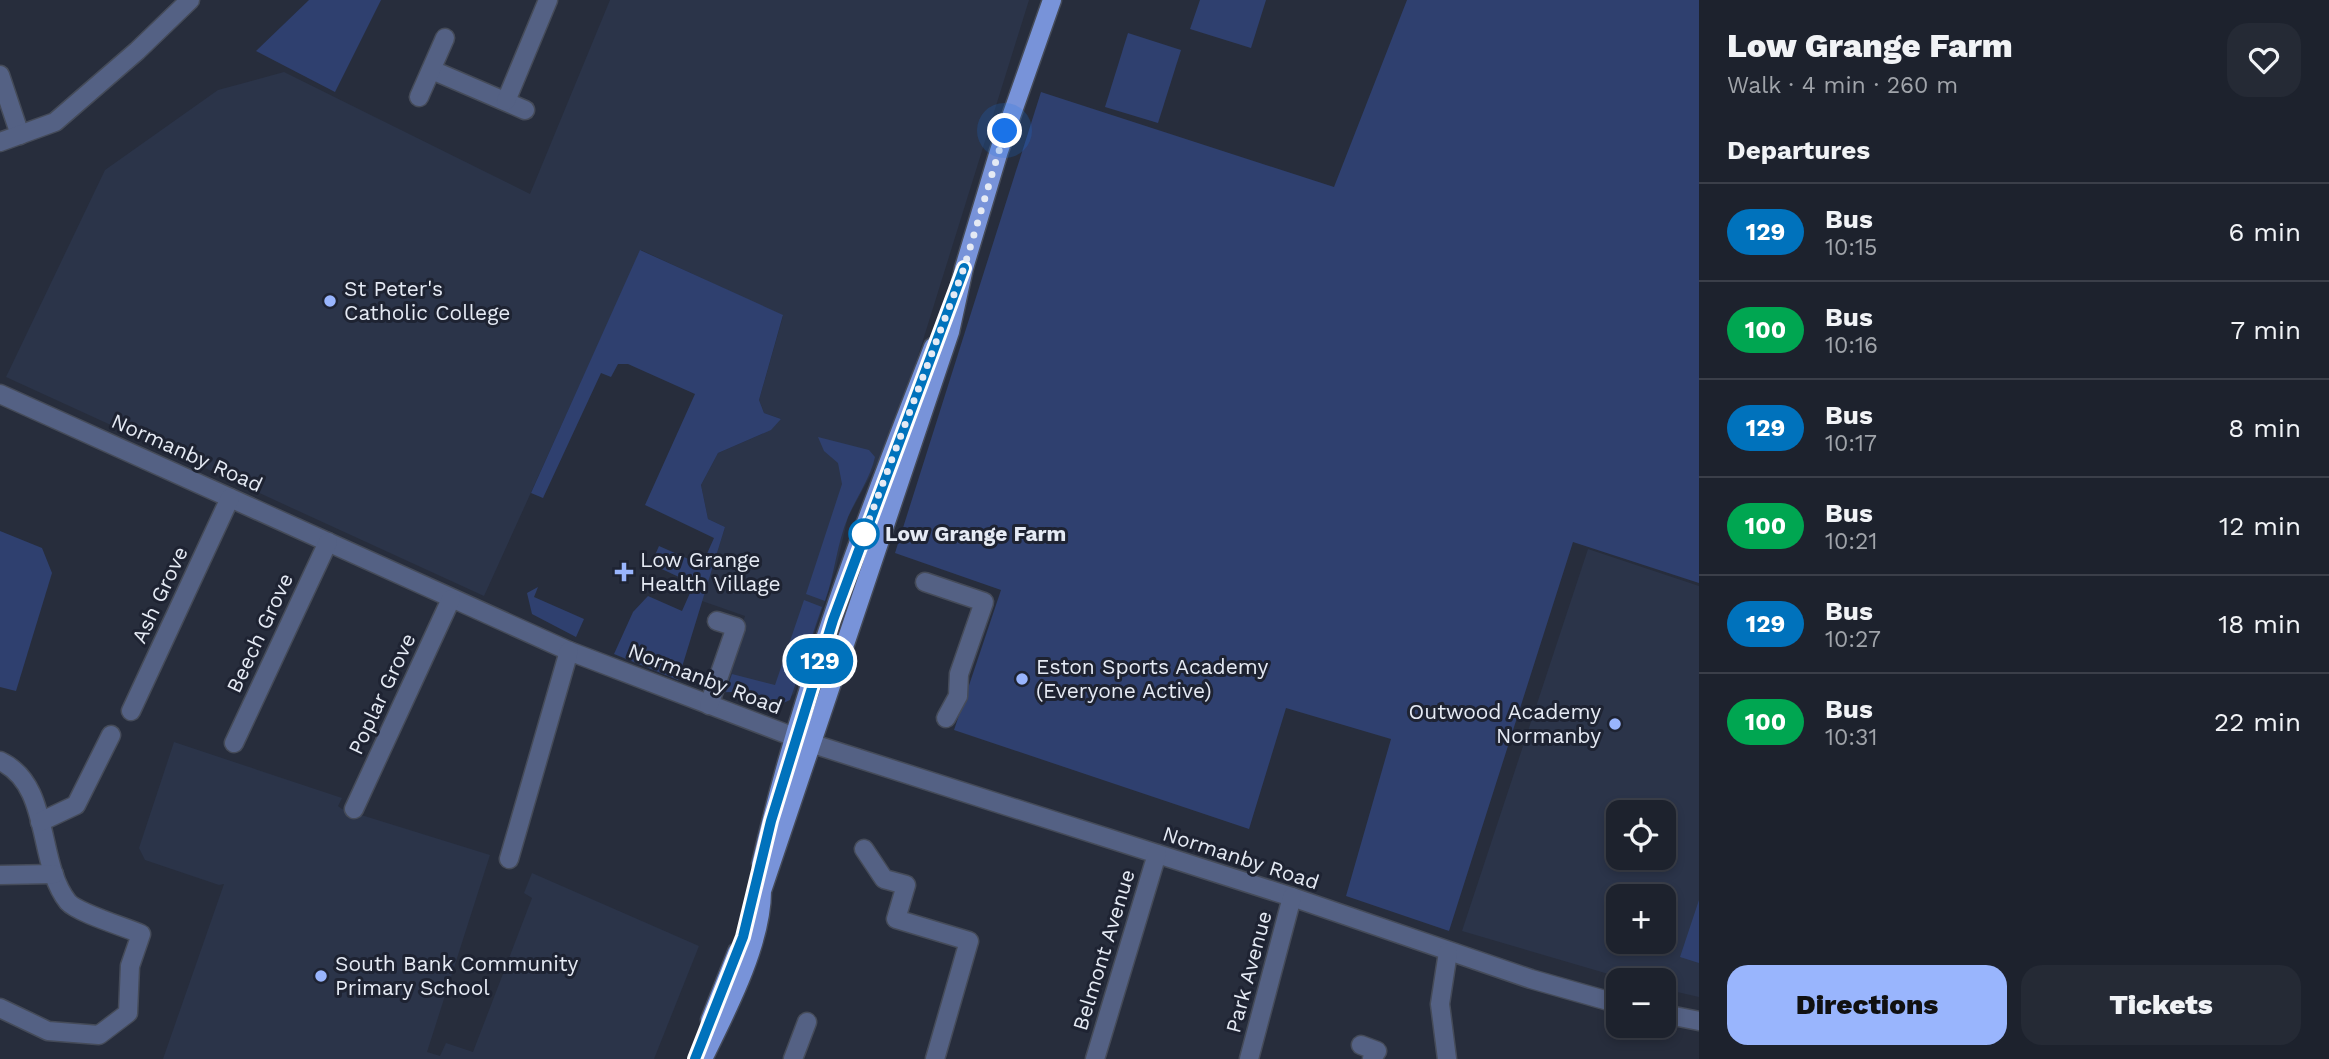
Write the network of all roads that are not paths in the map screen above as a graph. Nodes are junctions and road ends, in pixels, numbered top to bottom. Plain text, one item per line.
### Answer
1 (190, 0) edge
2 (548, 0) edge
3 (1052, 0) edge
4 (445, 38) dead end
5 (432, 70) junction
6 (0, 75) edge
7 (419, 97) dead end
8 (506, 101) junction
9 (524, 110) dead end
10 (20, 135) junction
11 (0, 142) edge
12 (0, 394) edge
13 (230, 498) junction
14 (328, 542) junction
15 (925, 582) dead end
16 (451, 599) junction
17 (717, 621) dead end
18 (569, 651) junction
19 (709, 705) junction
20 (131, 712) dead end
21 (946, 718) dead end
22 (111, 735) dead end
23 (802, 741) junction
24 (234, 743) dead end
25 (0, 761) edge
26 (354, 809) dead end
27 (40, 822) junction
28 (864, 849) dead end
29 (1157, 855) junction
30 (509, 859) dead end
31 (54, 874) junction
32 (0, 876) edge
33 (1292, 897) junction
34 (1448, 952) junction
35 (1606, 1000) edge
36 (0, 1007) edge
37 (1676, 1016) edge
38 (1699, 1021) edge
39 (807, 1022) dead end
40 (695, 1059) edge
41 (703, 1059) edge
42 (793, 1059) edge
43 (935, 1059) edge
44 (1095, 1059) edge
45 (1249, 1059) edge
46 (1447, 1059) edge

1 - 10 street
2 - 8 street
3 - 23 main road
4 - 5 street
5 - 7 street
5 - 8 street
6 - 10 street
8 - 9 street
10 - 11 street
12 - 13 street, Normanby Road
13 - 14 street, Normanby Road
13 - 20 street, Ash Grove
14 - 16 street, Normanby Road
14 - 24 street, Beech Grove
15 - 21 street
16 - 18 street, Normanby Road
16 - 26 street, Poplar Grove
17 - 19 street
18 - 19 street, Normanby Road
18 - 30 street
19 - 23 street, Normanby Road
22 - 27 street
23 - 29 street, Normanby Road
23 - 40 main road
23 - 41 main road
25 - 27 street
27 - 31 street
28 - 43 street
29 - 33 street, Normanby Road
29 - 44 street, Belmont Avenue
31 - 32 street
31 - 36 street
33 - 34 street, Normanby Road
33 - 45 street, Park Avenue
34 - 35 street, Normanby Road
34 - 46 street
37 - 38 street
39 - 42 street

